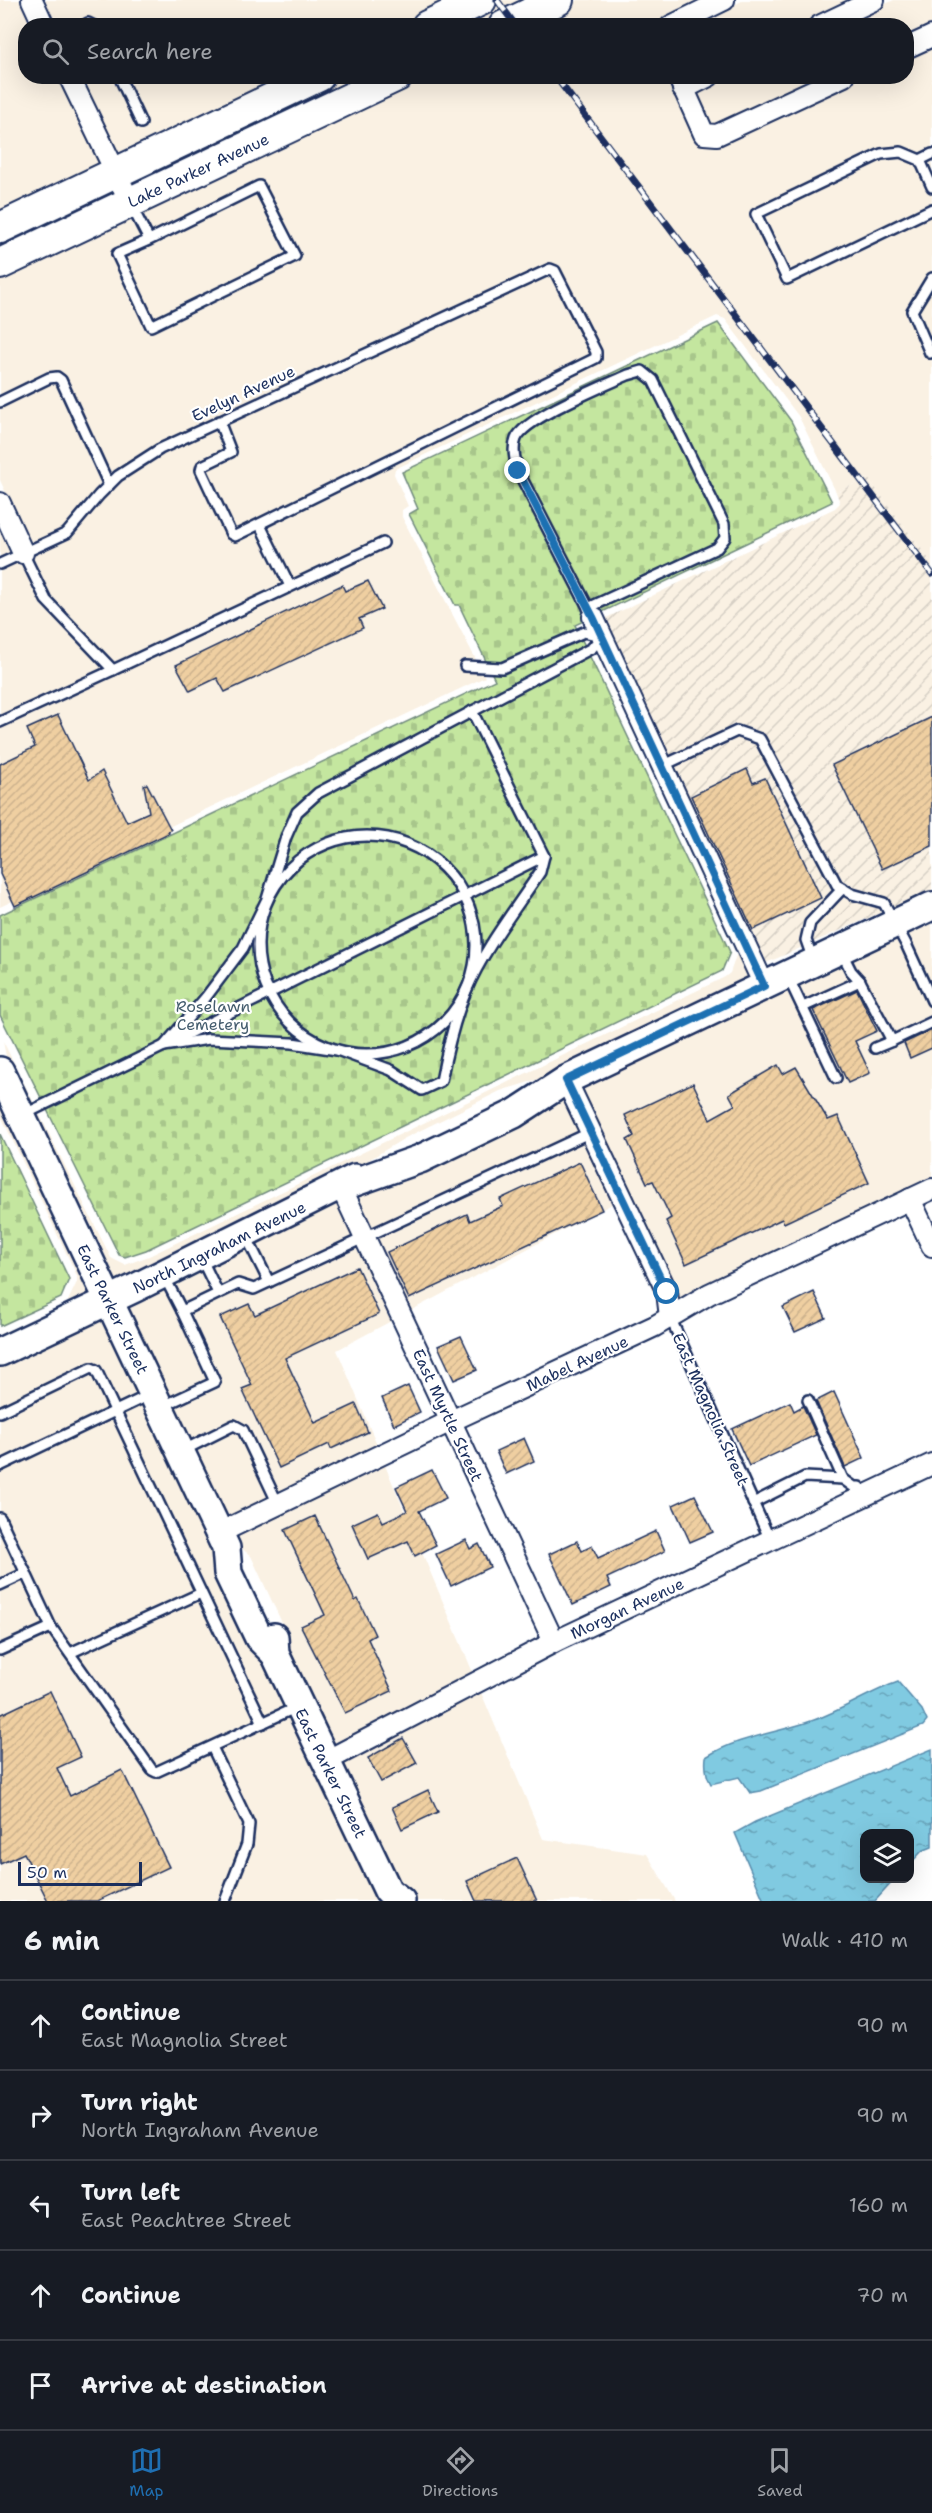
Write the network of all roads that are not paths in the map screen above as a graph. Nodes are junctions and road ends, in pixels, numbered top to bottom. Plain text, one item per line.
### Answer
1 (32, 0) edge
2 (481, 0) edge
3 (558, 0) edge
4 (724, 0) edge
5 (874, 0) edge
6 (40, 18) edge
7 (444, 18) edge
8 (521, 18) edge
9 (687, 18) edge
10 (836, 18) edge
11 (932, 36) edge
12 (914, 44) edge
13 (73, 84) edge
14 (123, 84) edge
15 (302, 84) edge
16 (380, 84) edge
17 (682, 84) edge
18 (827, 84) edge
19 (141, 123) dead end
20 (932, 154) edge
21 (920, 160) junction
22 (116, 173) junction
23 (932, 187) edge
24 (130, 202) junction
25 (932, 209) edge
26 (0, 228) edge
27 (149, 240) junction
28 (0, 264) edge
29 (932, 278) edge
30 (930, 353) dead end
31 (0, 402) edge
32 (219, 421) junction
33 (109, 485) junction
34 (0, 503) edge
35 (260, 525) junction
36 (383, 543) dead end
37 (23, 554) junction
38 (0, 564) edge
39 (290, 586) junction
40 (591, 612) junction
41 (602, 636) junction
42 (465, 666) dead end
43 (113, 670) junction
44 (472, 711) junction
45 (0, 722) edge
46 (662, 765) junction
47 (544, 856) junction
48 (843, 888) junction
49 (464, 896) junction
50 (267, 899) junction
51 (932, 906) edge
52 (895, 924) junction
53 (840, 950) junction
54 (814, 962) junction
55 (776, 980) junction
56 (860, 981) junction
57 (466, 992) junction
58 (269, 994) junction
59 (932, 1000) edge
60 (803, 1007) junction
61 (932, 1022) edge
62 (892, 1041) junction
63 (164, 1046) junction
64 (875, 1048) dead end
65 (337, 1050) junction
66 (0, 1071) edge
67 (836, 1078) dead end
68 (566, 1080) junction
69 (21, 1116) junction
70 (591, 1132) junction
71 (341, 1187) junction
72 (932, 1189) edge
73 (910, 1199) junction
74 (245, 1234) junction
75 (364, 1237) junction
76 (932, 1246) edge
77 (200, 1256) junction
78 (164, 1274) junction
79 (269, 1282) junction
80 (218, 1293) junction
81 (109, 1300) junction
82 (182, 1311) junction
83 (670, 1317) junction
84 (0, 1352) edge
85 (156, 1400) junction
86 (808, 1400) dead end
87 (115, 1411) junction
88 (0, 1412) edge
89 (451, 1421) junction
90 (181, 1451) junction
91 (932, 1464) edge
92 (0, 1466) edge
93 (843, 1479) junction
94 (863, 1497) junction
95 (753, 1503) junction
96 (278, 1504) junction
97 (0, 1518) edge
98 (770, 1540) junction
99 (222, 1541) junction
100 (26, 1573) junction
101 (0, 1585) edge
102 (201, 1593) junction
103 (51, 1627) junction
104 (554, 1642) junction
105 (0, 1650) edge
106 (70, 1653) junction
107 (299, 1706) junction
108 (262, 1723) junction
109 (212, 1747) junction
110 (326, 1761) junction
111 (392, 1898) edge
112 (225, 1901) edge

1 - 6 street
2 - 7 main road
3 - 8 main road
4 - 9 street
5 - 10 street
11 - 12 street
13 - 22 street
14 - 19 lane
15 - 22 main road, Lake Parker Avenue
16 - 24 main road, Lake Parker Avenue
17 - 18 street
20 - 21 lane
21 - 23 lane
21 - 25 lane
22 - 24 street
22 - 26 main road, Lake Parker Avenue
24 - 27 lane
24 - 28 main road, Lake Parker Avenue
27 - 27 lane
29 - 30 lane
31 - 33 lane
32 - 33 lane, Evelyn Avenue
32 - 35 lane
32 - 35 lane, Evelyn Avenue
33 - 37 lane, Evelyn Avenue
34 - 37 street
35 - 39 lane
36 - 39 lane
37 - 38 lane, Evelyn Avenue
37 - 43 lane
39 - 43 lane
40 - 40 lane
40 - 41 street
41 - 42 lane
41 - 44 lane
41 - 46 street
43 - 45 lane
44 - 47 lane
44 - 50 lane
46 - 48 lane
46 - 55 street
47 - 49 lane
47 - 57 lane
48 - 52 lane
48 - 54 lane
49 - 50 lane
49 - 57 lane
49 - 58 lane
50 - 58 lane
50 - 63 lane
51 - 52 street, North Ingraham Avenue
52 - 53 street, North Ingraham Avenue
52 - 59 lane
53 - 54 street, North Ingraham Avenue
53 - 56 lane
54 - 55 street, North Ingraham Avenue
55 - 60 lane
55 - 68 street, North Ingraham Avenue
56 - 60 lane
56 - 62 lane
57 - 65 lane
57 - 65 lane
58 - 63 lane
58 - 65 lane
60 - 67 lane
61 - 62 lane
62 - 64 lane
63 - 65 lane
63 - 69 lane
66 - 69 street, East Parker Street
68 - 70 street, East Magnolia Street
68 - 71 street, North Ingraham Avenue
69 - 81 street, East Parker Street
70 - 75 lane
70 - 83 street, East Magnolia Street
71 - 74 street, North Ingraham Avenue
71 - 75 street, East Myrtle Street
72 - 73 street, Mabel Avenue
73 - 76 street
73 - 83 street, Mabel Avenue
74 - 77 street, North Ingraham Avenue
74 - 79 lane
75 - 79 lane
75 - 89 street, East Myrtle Street
77 - 78 street, North Ingraham Avenue
77 - 80 lane
78 - 81 street, North Ingraham Avenue
78 - 82 lane
79 - 80 lane
80 - 82 lane
81 - 84 street, North Ingraham Avenue
81 - 85 street, East Parker Street
82 - 85 lane
83 - 89 street, Mabel Avenue
83 - 95 lane, East Magnolia Street
85 - 87 lane
85 - 90 street, East Parker Street
86 - 93 lane
87 - 88 lane
87 - 92 lane
87 - 102 lane
89 - 96 street, Mabel Avenue
89 - 104 street, East Myrtle Street
90 - 96 lane
90 - 99 street, East Parker Street
91 - 94 street, Morgan Avenue
93 - 94 lane
93 - 95 lane
94 - 98 street, Morgan Avenue
95 - 98 lane, East Magnolia Street
96 - 99 street, Mabel Avenue
97 - 100 lane
98 - 104 street, Morgan Avenue
99 - 107 street, East Parker Street
100 - 101 lane
100 - 103 lane
102 - 106 lane
102 - 108 lane
103 - 105 lane
103 - 106 lane
104 - 110 street, Morgan Avenue
106 - 109 lane
107 - 108 lane
107 - 110 street, East Parker Street
108 - 109 lane
109 - 112 lane
110 - 111 street, East Parker Street

